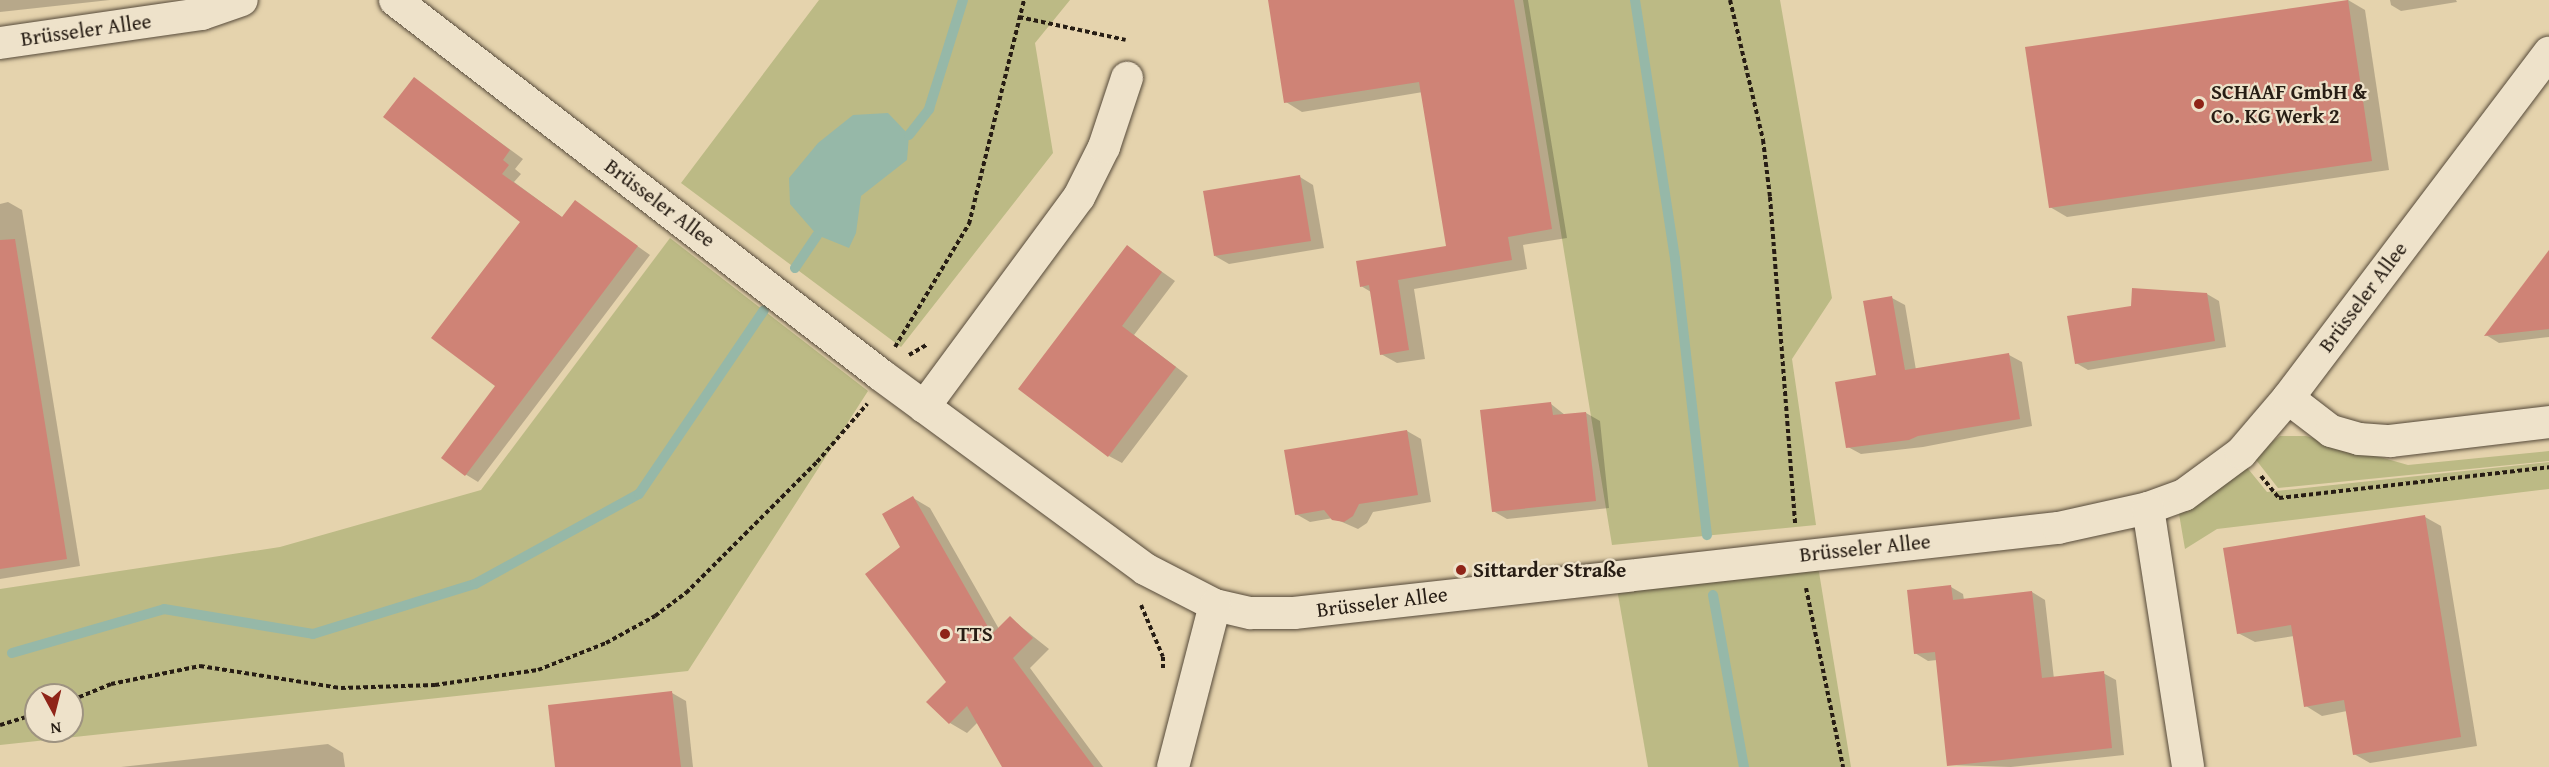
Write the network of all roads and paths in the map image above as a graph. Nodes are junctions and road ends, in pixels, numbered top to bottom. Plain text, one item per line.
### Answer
1 (242, 0) edge
2 (395, 0) edge
3 (1024, 0) edge
4 (1730, 0) edge
5 (1019, 17) junction
6 (1126, 40) dead end
7 (0, 43) edge
8 (2549, 53) edge
9 (1128, 78) dead end
10 (932, 340) dead end
11 (885, 366) junction
12 (2288, 398) junction
13 (924, 407) junction
14 (2549, 422) edge
15 (2241, 453) junction
16 (2549, 467) edge
17 (2148, 508) junction
18 (1798, 555) junction
19 (1145, 569) junction
20 (1215, 605) junction
21 (1163, 675) dead end
22 (84, 695) edge
23 (24, 718) edge
24 (0, 725) edge
25 (1173, 767) edge
26 (1843, 767) edge
27 (2188, 767) edge

1 - 7 street, Brüsseler Allee
2 - 11 street, Brüsseler Allee
3 - 5 path
4 - 18 path
5 - 6 path
5 - 11 path
8 - 12 street, Brüsseler Allee
9 - 13 street
10 - 11 path
11 - 13 street, Brüsseler Allee
11 - 22 path
12 - 14 street
12 - 15 street, Brüsseler Allee
13 - 19 street, Brüsseler Allee
15 - 16 path
15 - 17 street, Brüsseler Allee
17 - 18 street, Brüsseler Allee
17 - 27 street
18 - 20 street, Brüsseler Allee
18 - 26 path
19 - 20 street, Brüsseler Allee
19 - 21 path
20 - 25 street
23 - 24 path

